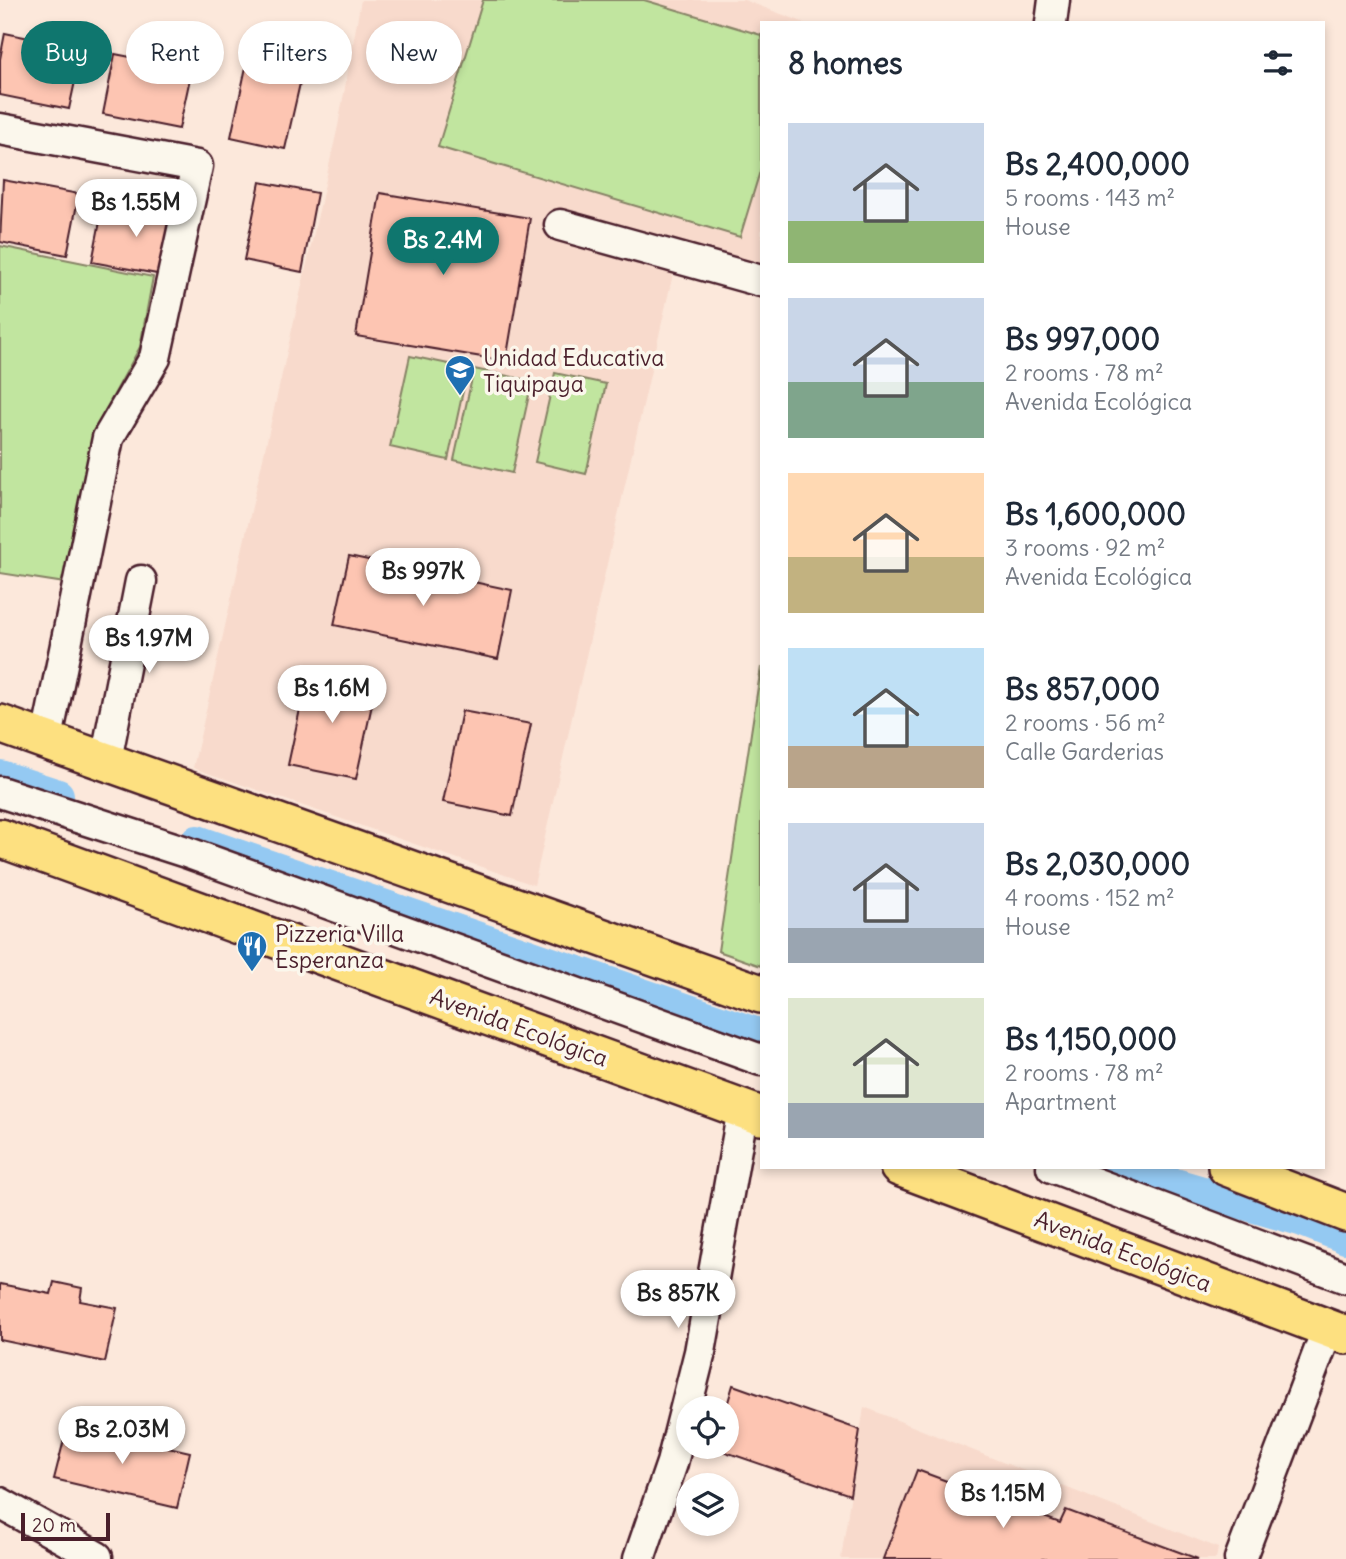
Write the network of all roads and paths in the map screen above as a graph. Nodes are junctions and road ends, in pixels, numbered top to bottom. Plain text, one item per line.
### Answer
1 (1055, 0) edge
2 (1051, 21) edge
3 (0, 129) edge
4 (560, 225) dead end
5 (760, 281) edge
6 (142, 581) dead end
7 (0, 724) edge
8 (47, 738) junction
9 (106, 760) junction
10 (0, 792) edge
11 (0, 838) edge
12 (760, 993) edge
13 (760, 1060) edge
14 (752, 1112) edge
15 (904, 1169) edge
16 (1057, 1169) edge
17 (1232, 1169) edge
18 (1346, 1213) edge
19 (1346, 1278) edge
20 (1337, 1331) edge
21 (0, 1503) edge
22 (97, 1557) dead end
23 (639, 1559) edge
24 (1240, 1559) edge

1 - 2 street
3 - 8 street
4 - 5 street
6 - 9 street
7 - 8 main road
8 - 9 main road
9 - 12 main road
10 - 13 street
11 - 14 main road, Avenida Ecológica
14 - 23 street
15 - 20 main road, Avenida Ecológica
16 - 19 street
17 - 18 main road
20 - 24 street
21 - 22 street

